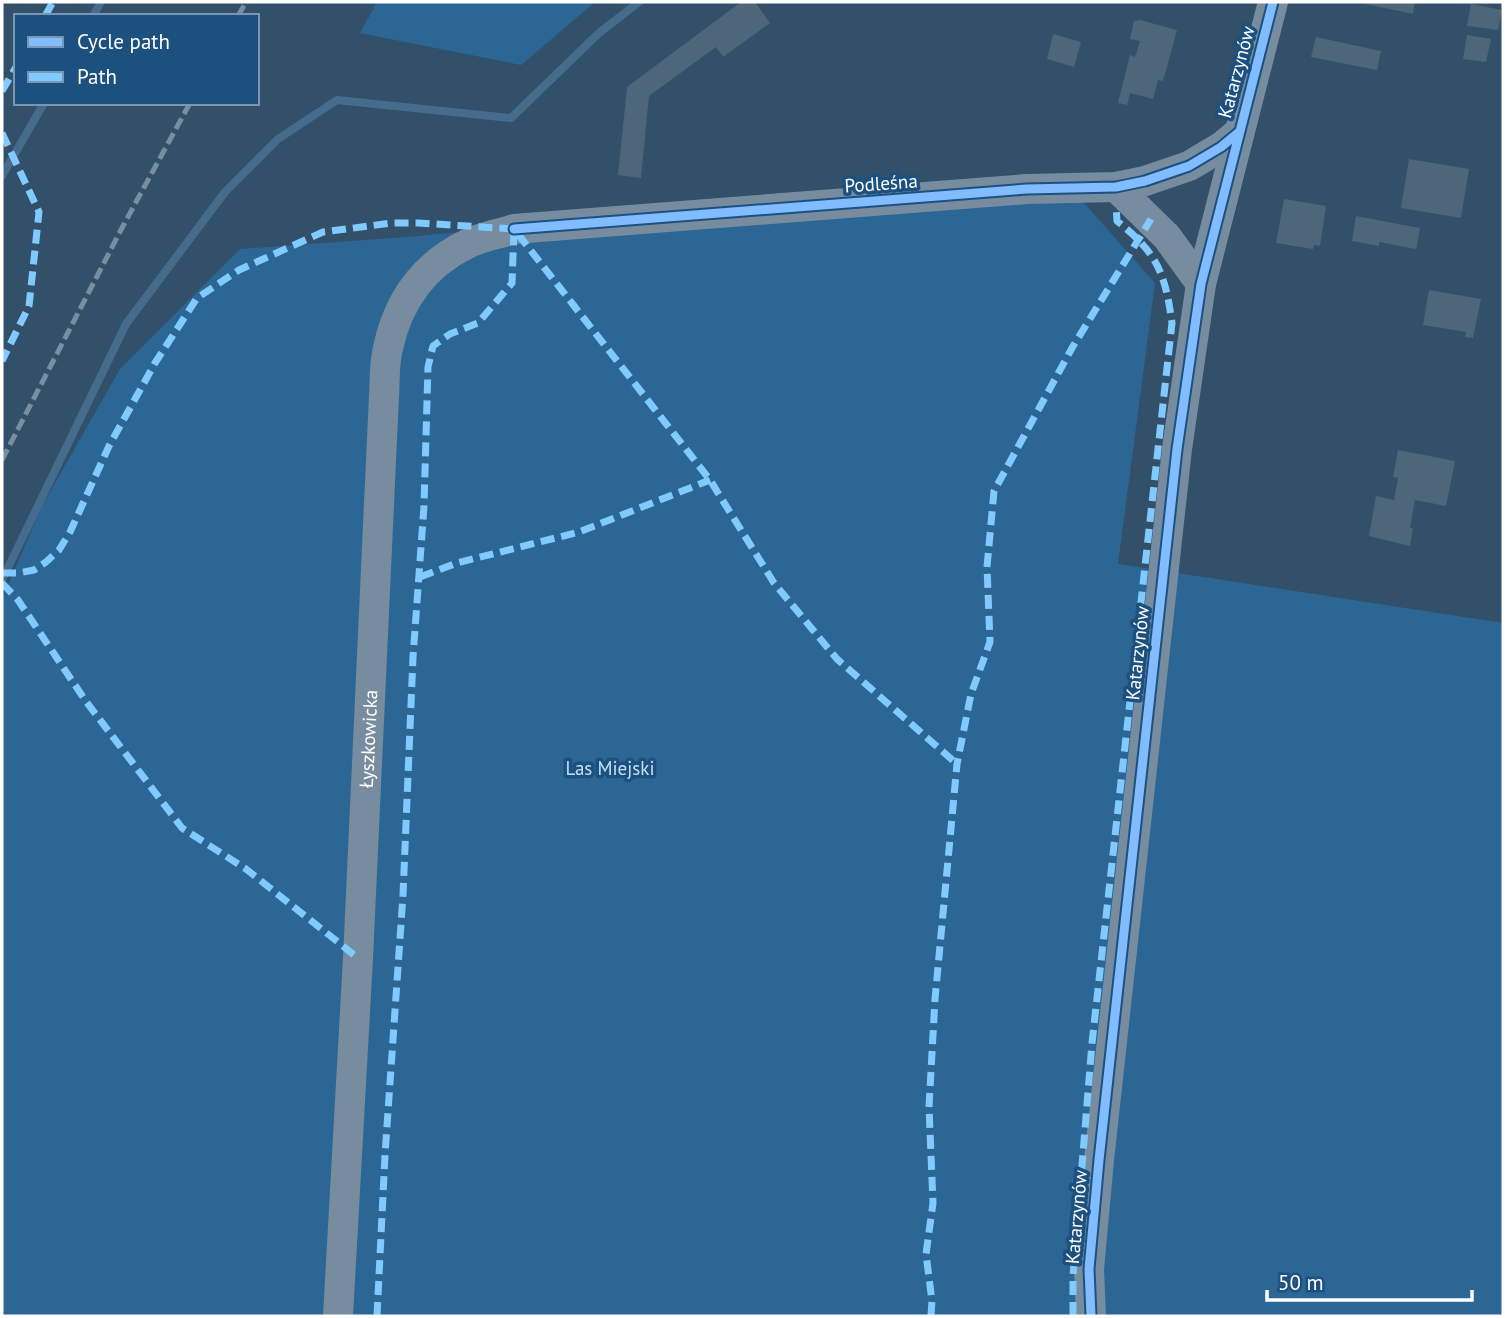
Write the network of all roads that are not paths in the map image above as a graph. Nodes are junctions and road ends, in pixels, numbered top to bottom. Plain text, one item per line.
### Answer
1 (1273, 2) edge
2 (1238, 133) junction
3 (1116, 187) junction
4 (514, 229) joint
5 (1201, 284) junction
6 (338, 1316) edge
7 (1091, 1316) edge

1 - 2 street, Katarzynów
2 - 3 street, Podleśna
2 - 5 street, Katarzynów
3 - 4 street, Podleśna
3 - 5 street
4 - 6 street, Łyszkowicka
5 - 7 street, Katarzynów

